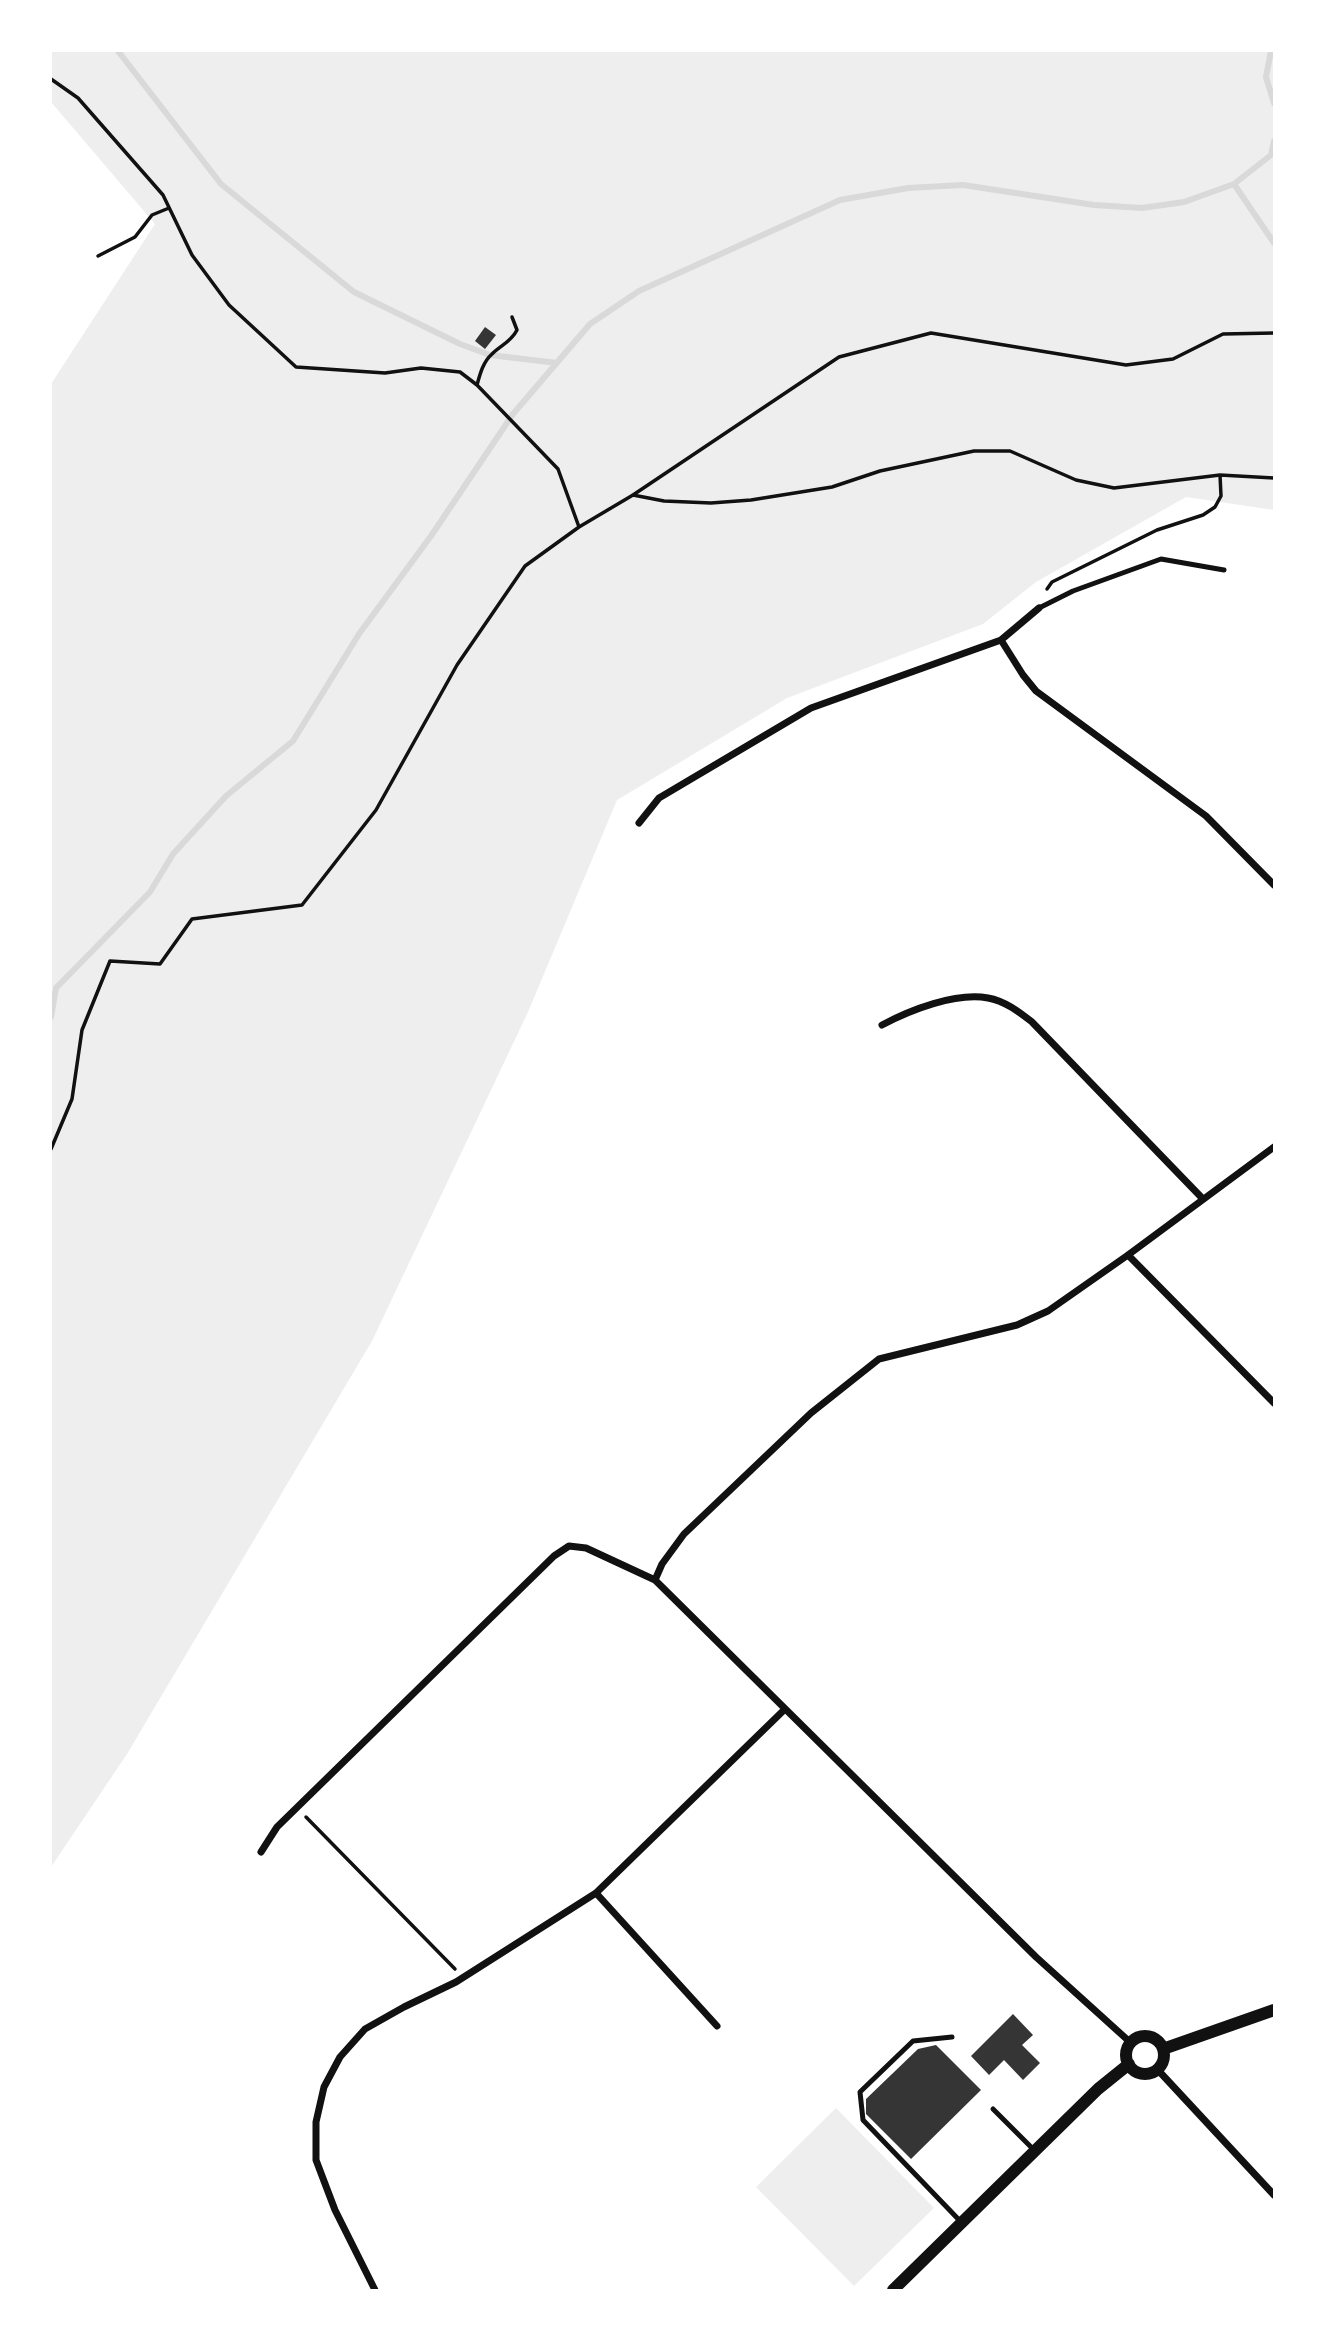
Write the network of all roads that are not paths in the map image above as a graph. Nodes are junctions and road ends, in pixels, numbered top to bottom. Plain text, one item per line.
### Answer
1 (1224, 570) dead end
2 (1039, 608) joint
3 (1001, 640) junction
4 (639, 823) dead end
5 (1274, 885) edge
6 (882, 1025) dead end
7 (1274, 1147) edge
8 (1203, 1199) junction
9 (1129, 1255) junction
10 (1274, 1403) edge
11 (654, 1580) junction
12 (784, 1710) junction
13 (261, 1853) dead end
14 (596, 1893) junction
15 (1274, 2010) edge
16 (717, 2026) dead end
17 (952, 2037) dead end
18 (1131, 2043) junction
19 (1163, 2049) junction
20 (1129, 2064) junction
21 (1157, 2069) junction
22 (993, 2109) dead end
23 (1035, 2151) junction
24 (1274, 2195) edge
25 (962, 2223) junction
26 (375, 2290) edge
27 (893, 2290) edge

1 - 2 lane
2 - 3 street
3 - 4 street
3 - 5 street
6 - 8 street
7 - 8 street
8 - 9 street
9 - 10 street
9 - 11 street
11 - 12 street
11 - 13 street
12 - 14 street
12 - 18 street
14 - 16 street
14 - 26 street
15 - 19 street
17 - 25 lane
18 - 19 street
18 - 20 street
19 - 21 street
20 - 21 street
20 - 23 street
21 - 24 street
22 - 23 lane
23 - 25 street
25 - 27 street

